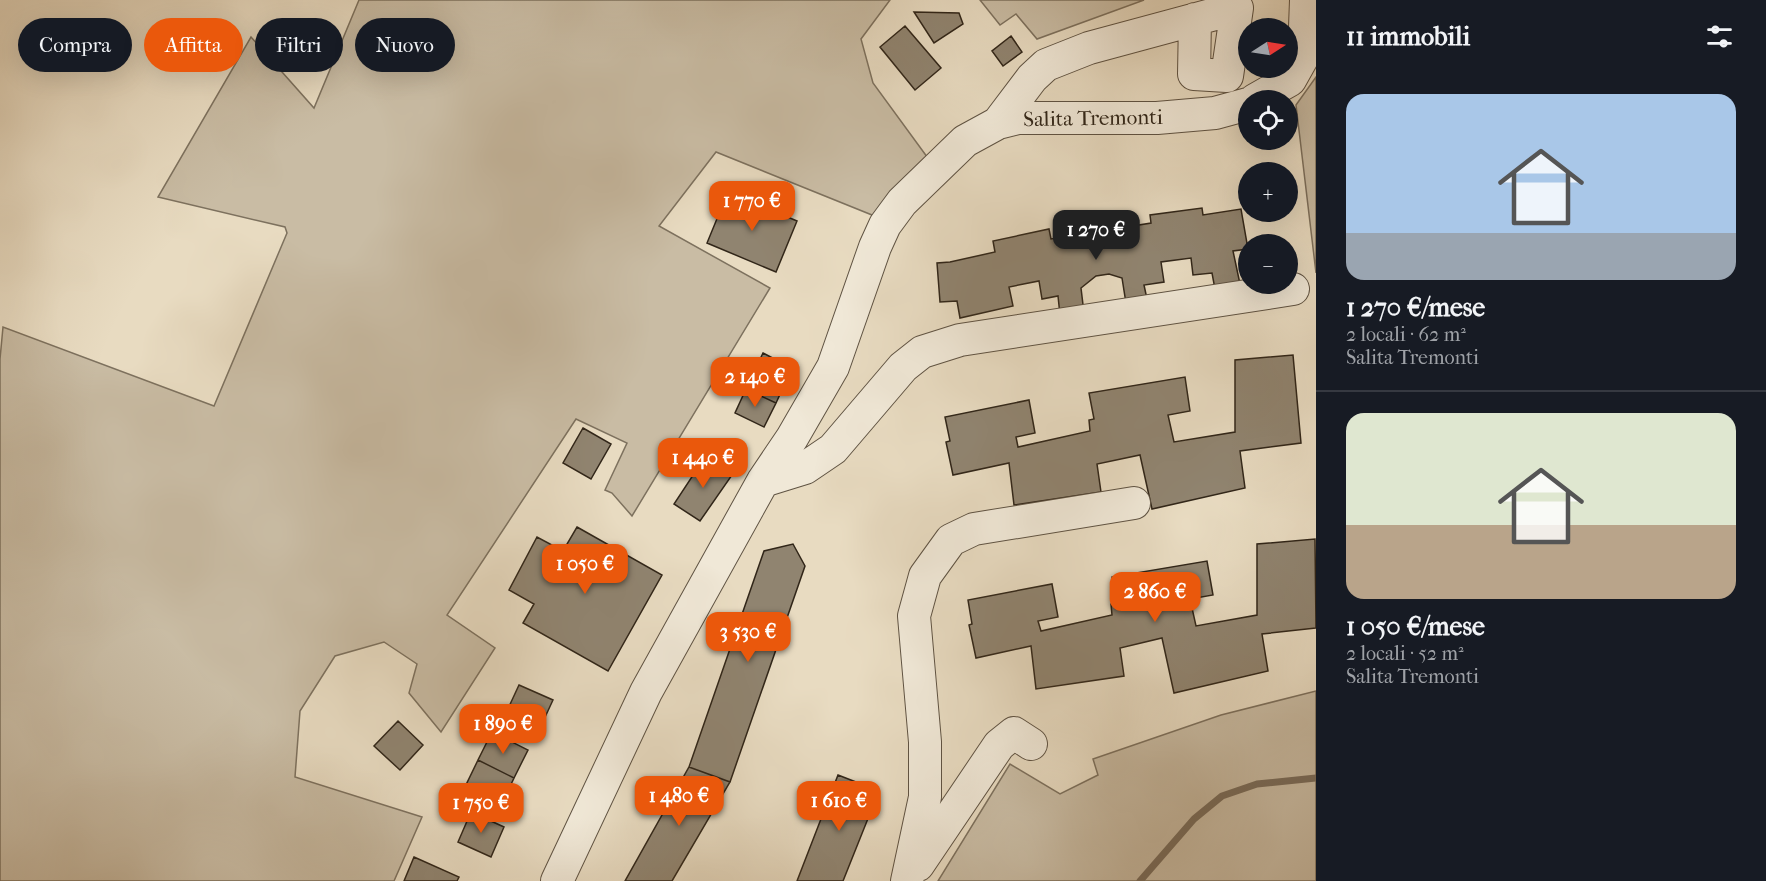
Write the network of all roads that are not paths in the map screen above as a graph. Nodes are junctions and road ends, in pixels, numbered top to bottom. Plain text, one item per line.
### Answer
1 (1305, 0) edge
2 (1195, 19) dead end
3 (1272, 90) edge
4 (1238, 107) edge
5 (998, 123) junction
6 (1260, 294) edge
7 (763, 481) junction
8 (1134, 503) dead end
9 (1030, 744) dead end
10 (557, 881) edge
11 (907, 881) edge

1 - 3 street
2 - 5 street
4 - 5 street, Salita Tremonti
5 - 7 street, Salita Tremonti
6 - 7 street
7 - 10 street, Salita Tremonti
8 - 11 street
9 - 11 street

